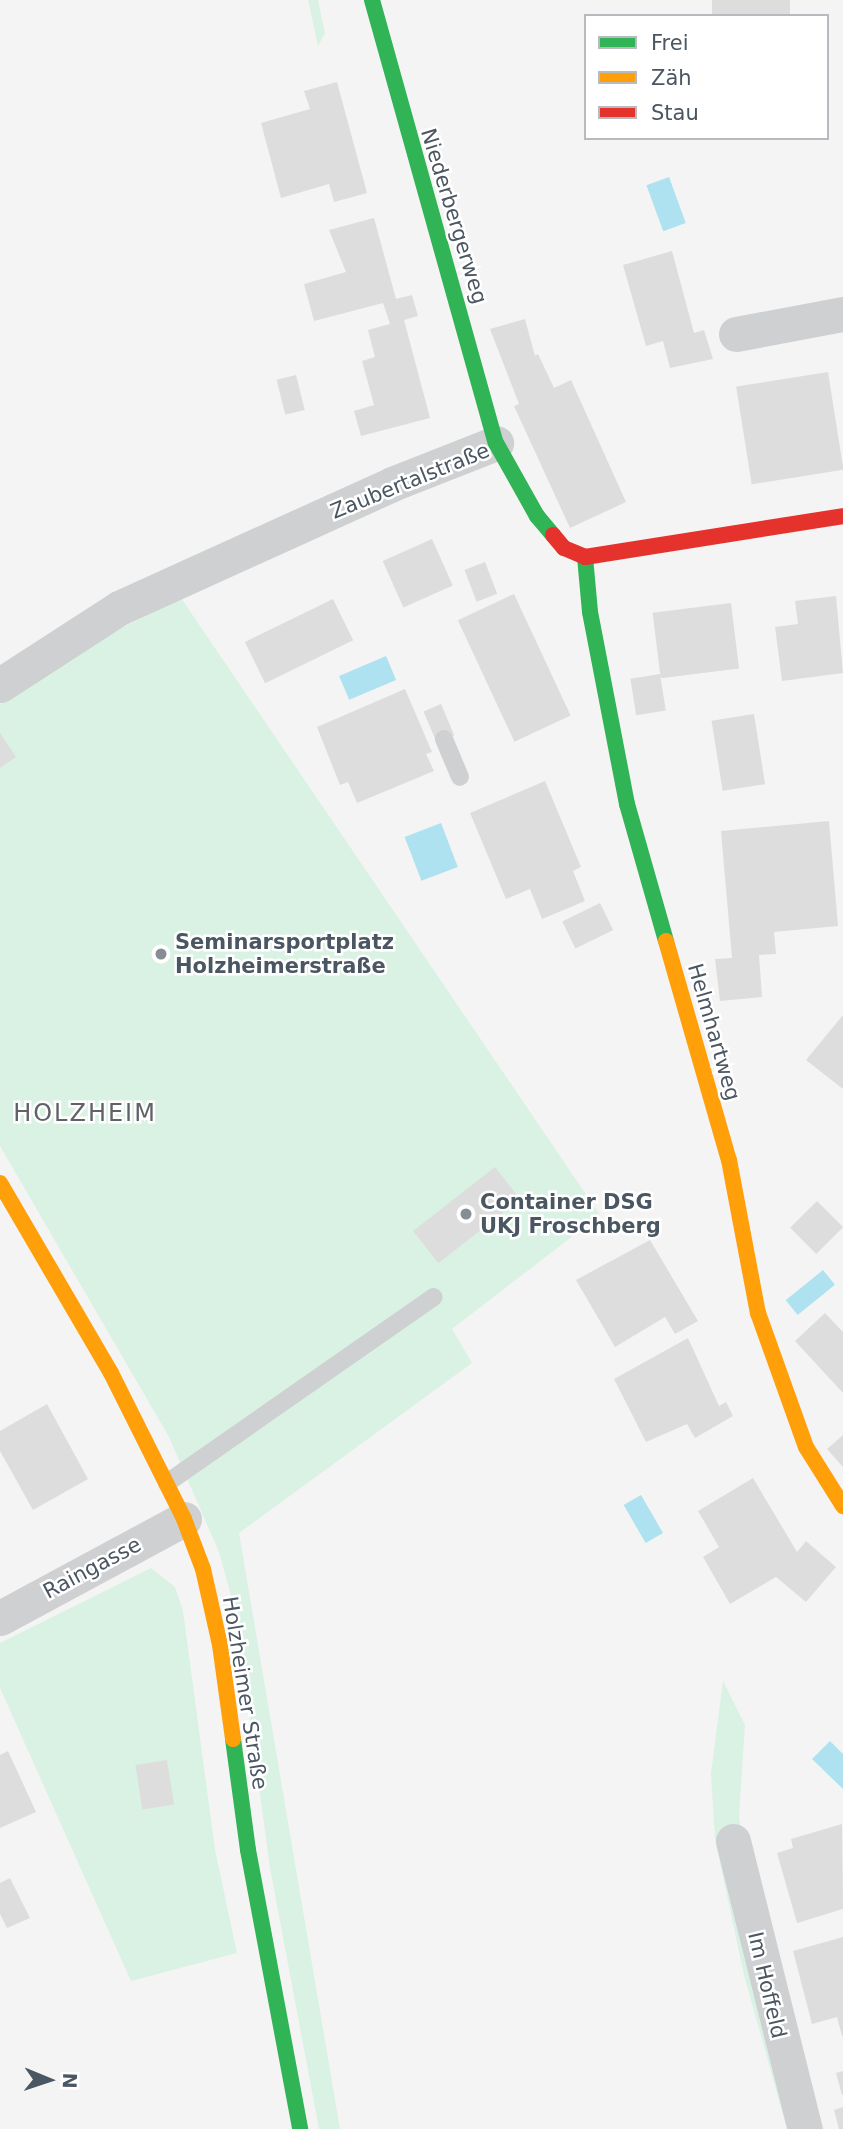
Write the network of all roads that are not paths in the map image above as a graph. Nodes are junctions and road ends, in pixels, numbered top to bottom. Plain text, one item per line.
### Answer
1 (372, 0) edge
2 (843, 314) edge
3 (736, 334) dead end
4 (495, 443) junction
5 (843, 516) edge
6 (585, 556) junction
7 (0, 685) edge
8 (444, 739) dead end
9 (460, 777) dead end
10 (0, 1183) edge
11 (434, 1297) dead end
12 (167, 1483) junction
13 (843, 1506) edge
14 (184, 1519) junction
15 (0, 1618) edge
16 (733, 1841) dead end
17 (300, 2129) edge
18 (805, 2129) edge

1 - 4 street, Niederbergerweg
2 - 3 street
4 - 6 street, Zaubertalstraße
4 - 7 street, Zaubertalstraße
5 - 6 street
6 - 13 street, Helmhartweg
8 - 9 lane
10 - 12 street, Holzheimer Straße
11 - 12 lane
12 - 14 street, Holzheimer Straße
14 - 15 street, Raingasse
14 - 17 street, Holzheimer Straße
16 - 18 street, Im Hoffeld

